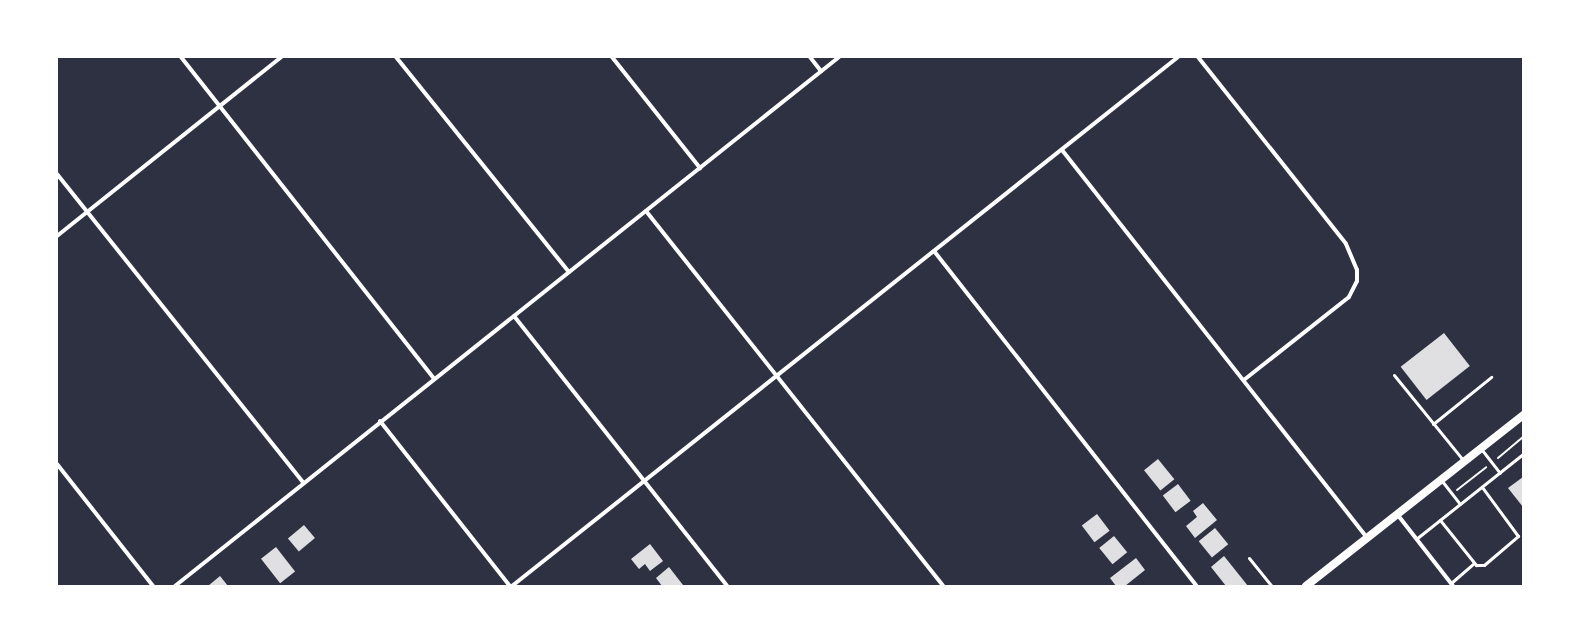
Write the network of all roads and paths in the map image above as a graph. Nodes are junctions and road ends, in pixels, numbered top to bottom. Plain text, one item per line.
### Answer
1 (181, 57) edge
2 (281, 57) edge
3 (396, 57) edge
4 (612, 57) edge
5 (810, 57) edge
6 (839, 57) edge
7 (1178, 57) edge
8 (1198, 57) edge
9 (822, 71) junction
10 (219, 106) junction
11 (1062, 150) junction
12 (700, 168) junction
13 (57, 174) edge
14 (87, 211) junction
15 (646, 211) junction
16 (57, 236) edge
17 (934, 251) junction
18 (569, 272) junction
19 (514, 316) junction
20 (1523, 362) edge
21 (1523, 374) edge
22 (1394, 375) dead end
23 (776, 376) junction
24 (1491, 377) dead end
25 (434, 378) junction
26 (1244, 380) junction
27 (1522, 417) edge
28 (380, 421) junction
29 (1433, 424) junction
30 (1523, 437) edge
31 (1480, 448) junction
32 (1523, 454) edge
33 (1464, 461) junction
34 (1492, 462) junction
35 (57, 464) edge
36 (1500, 473) junction
37 (1440, 480) junction
38 (303, 482) junction
39 (644, 482) junction
40 (1482, 487) junction
41 (1452, 494) junction
42 (1460, 504) junction
43 (1397, 514) junction
44 (1440, 520) junction
45 (1367, 537) junction
46 (1416, 539) junction
47 (1249, 558) dead end
48 (1474, 563) junction
49 (1452, 585) edge
50 (153, 586) edge
51 (175, 586) edge
52 (511, 586) edge
53 (726, 586) edge
54 (943, 586) edge
55 (1197, 586) edge
56 (1272, 586) edge
57 (1306, 586) edge

1 - 10 street
2 - 10 street
3 - 18 street
4 - 12 street
5 - 9 street
6 - 9 street
7 - 11 street
8 - 26 street
9 - 12 street
10 - 14 street
10 - 25 street
11 - 17 street
11 - 26 street
12 - 15 street
13 - 14 street
14 - 16 street
14 - 38 street
15 - 18 street
15 - 23 street
17 - 23 street
17 - 55 street
18 - 19 street
19 - 25 street
19 - 39 street
20 - 21 lane
22 - 29 lane
23 - 39 street
23 - 54 street
24 - 29 lane
25 - 28 street
26 - 45 street
27 - 31 main road
28 - 38 street
28 - 52 street
29 - 33 lane
30 - 34 path
31 - 33 main road
31 - 34 lane
32 - 36 lane
33 - 37 main road
34 - 36 lane
34 - 41 path
35 - 50 street
36 - 40 lane
37 - 41 lane
37 - 43 main road
38 - 51 street
39 - 52 street
39 - 53 street
40 - 42 lane
40 - 48 lane
41 - 42 lane
42 - 44 lane
43 - 45 main road
43 - 46 street
44 - 46 lane
44 - 48 lane
45 - 57 main road
46 - 49 street
47 - 56 lane
48 - 49 lane

